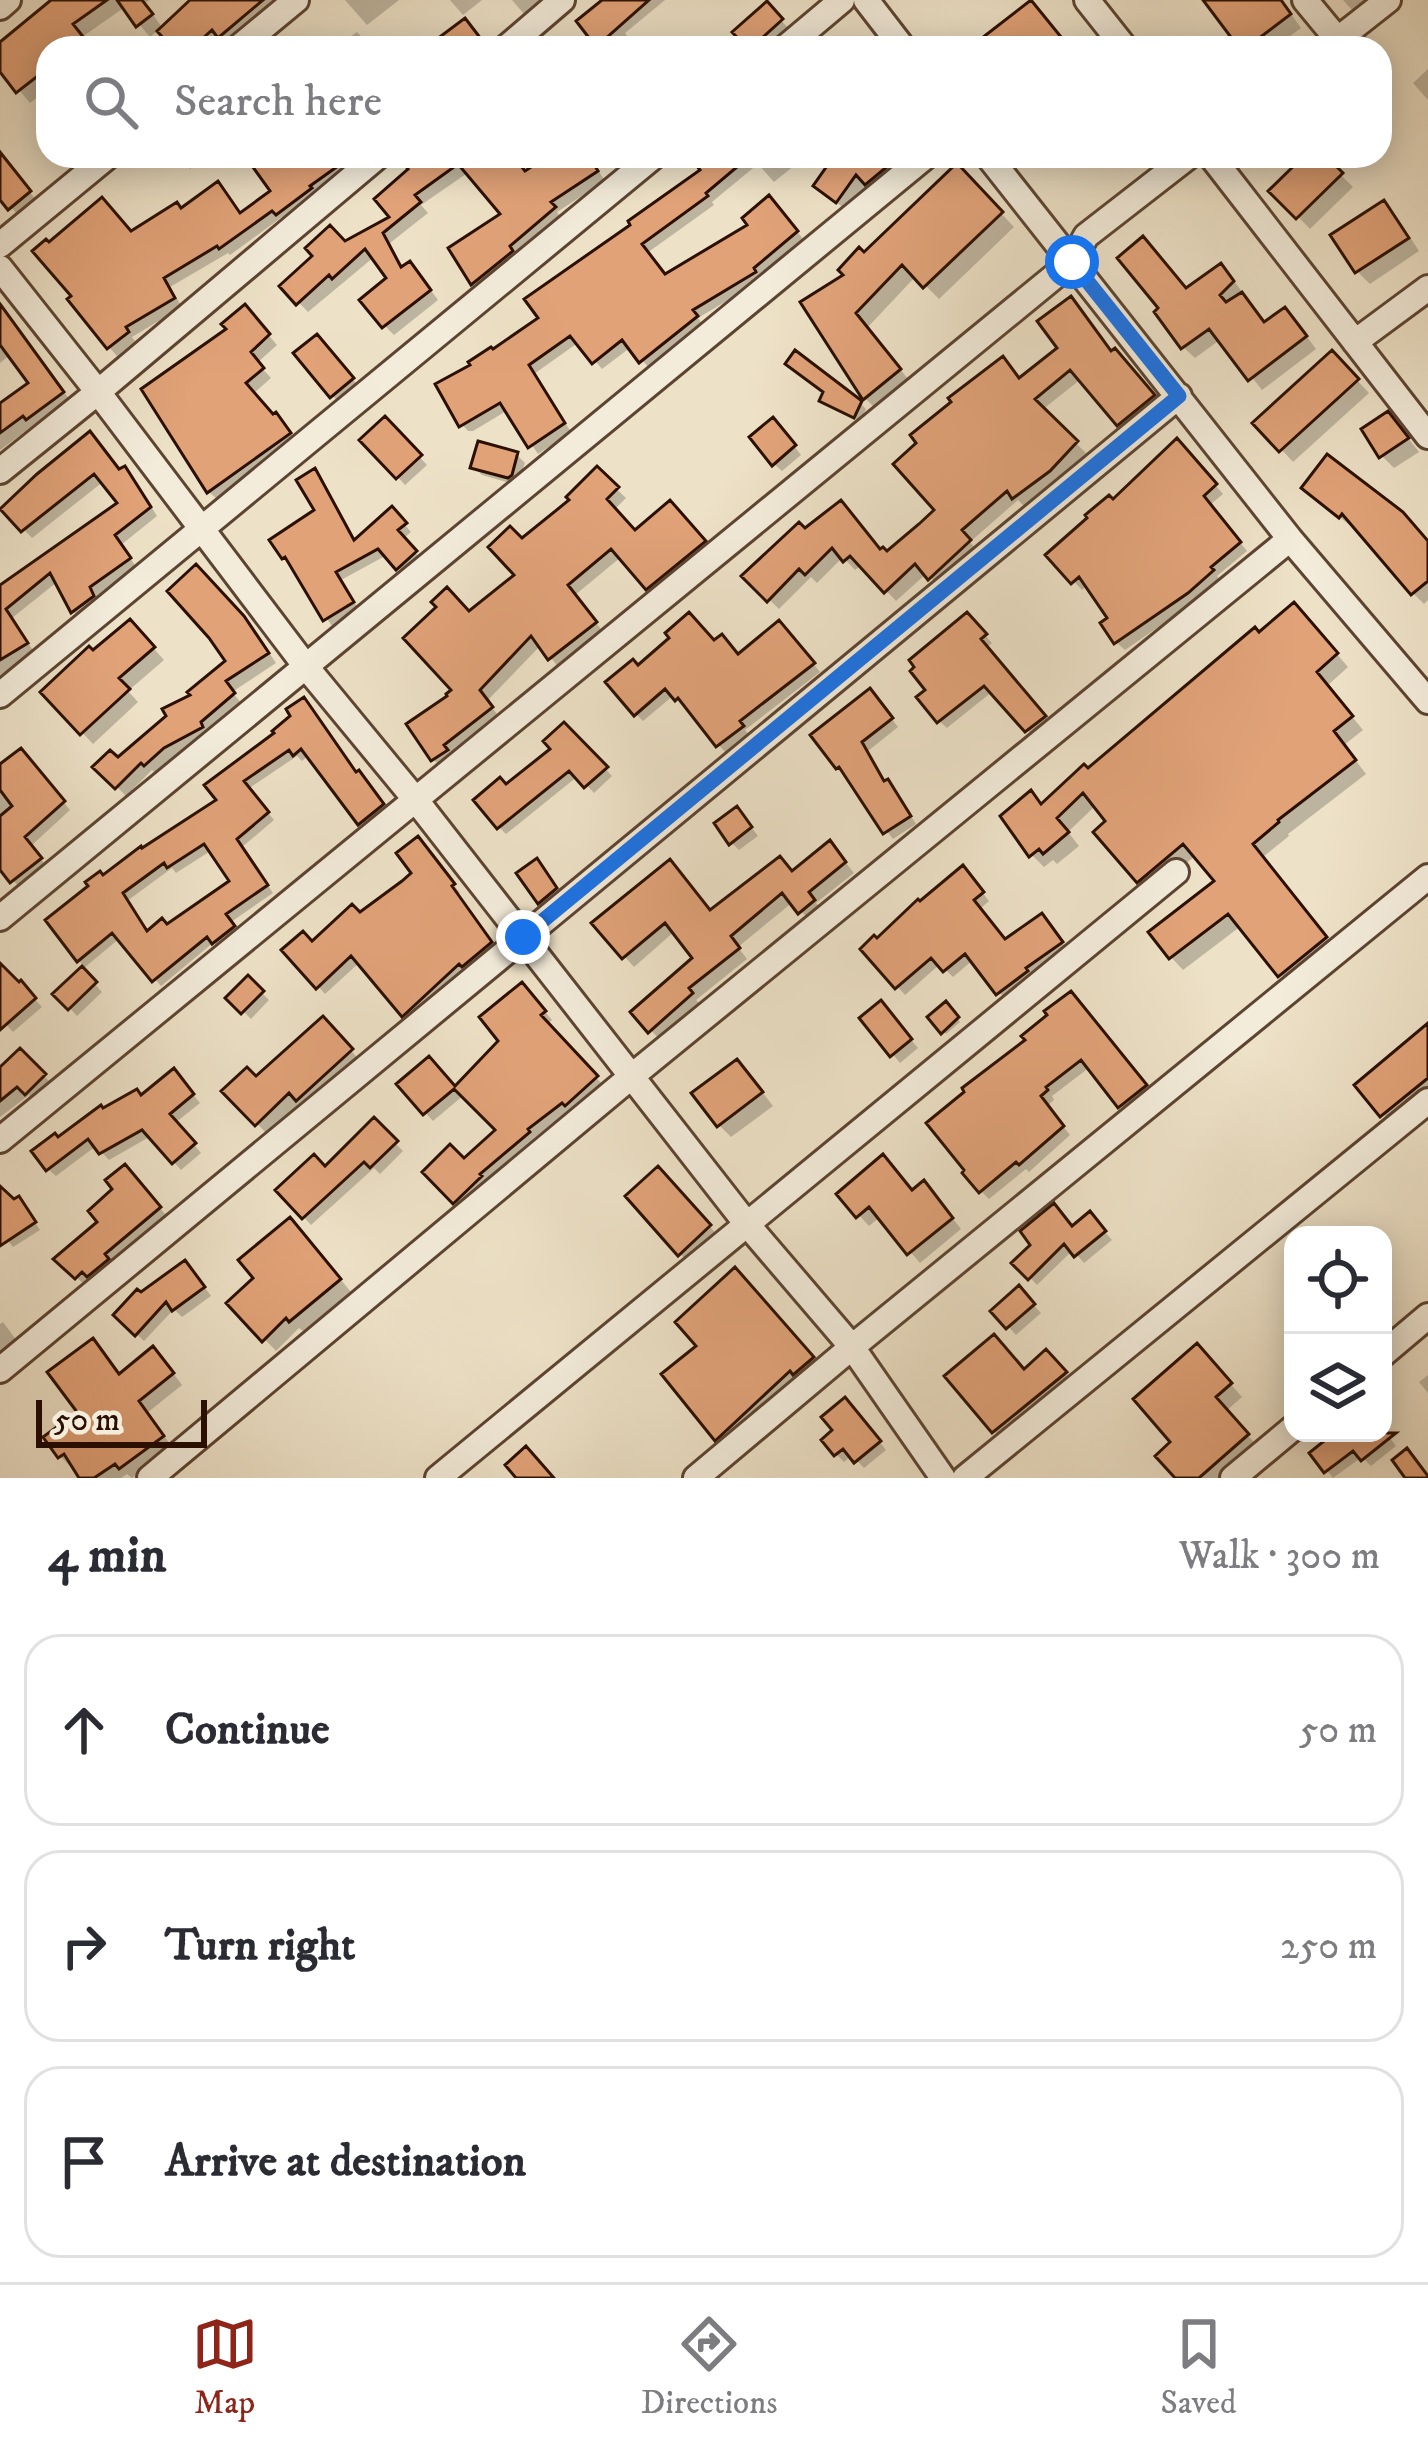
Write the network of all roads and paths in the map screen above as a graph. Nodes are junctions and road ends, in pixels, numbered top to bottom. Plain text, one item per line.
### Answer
1 (8, 0) edge
2 (296, 0) edge
3 (562, 0) edge
4 (842, 0) edge
5 (866, 0) edge
6 (1087, 0) edge
7 (1305, 0) edge
8 (1388, 0) edge
9 (0, 7) edge
10 (252, 36) edge
11 (520, 36) edge
12 (798, 36) edge
13 (894, 36) edge
14 (1116, 36) edge
15 (1327, 36) edge
16 (1342, 36) edge
17 (93, 168) edge
18 (364, 168) edge
19 (639, 168) edge
20 (911, 168) edge
21 (998, 168) edge
22 (1174, 168) edge
23 (1219, 168) edge
24 (0, 245) edge
25 (1072, 262) junction
26 (0, 268) edge
27 (1428, 288) edge
28 (1355, 342) junction
29 (98, 392) junction
30 (1179, 396) junction
31 (1428, 436) edge
32 (0, 471) edge
33 (202, 530) junction
34 (1290, 539) junction
35 (307, 668) junction
36 (1424, 688) edge
37 (0, 695) edge
38 (415, 800) junction
39 (1177, 872) dead end
40 (1428, 877) edge
41 (0, 918) edge
42 (523, 937) junction
43 (632, 1076) junction
44 (1428, 1101) edge
45 (0, 1141) edge
46 (746, 1223) junction
47 (1428, 1316) edge
48 (1392, 1346) edge
49 (852, 1347) junction
50 (0, 1370) edge
51 (1284, 1436) edge
52 (150, 1478) edge
53 (438, 1478) edge
54 (696, 1478) edge
55 (944, 1478) edge
56 (965, 1478) edge
57 (1233, 1478) edge

1 - 9 street
2 - 10 street
3 - 11 street
4 - 12 street
5 - 13 street
6 - 14 street
7 - 15 street
8 - 16 street
17 - 24 street
18 - 29 street
19 - 33 street
20 - 35 street
21 - 25 street
22 - 25 street
23 - 28 street
25 - 30 street
25 - 38 street
26 - 29 street
27 - 28 street
28 - 31 street
29 - 32 street
29 - 33 street
30 - 34 street
30 - 42 street
33 - 35 street
33 - 37 street
34 - 36 street
34 - 43 street
35 - 38 street
35 - 41 street
38 - 42 street
38 - 45 street
39 - 46 street
40 - 49 street
42 - 43 street
42 - 50 street
43 - 46 street
43 - 52 street
44 - 56 street
46 - 49 street
46 - 53 street
47 - 48 street
49 - 54 street
49 - 55 street
51 - 57 street

